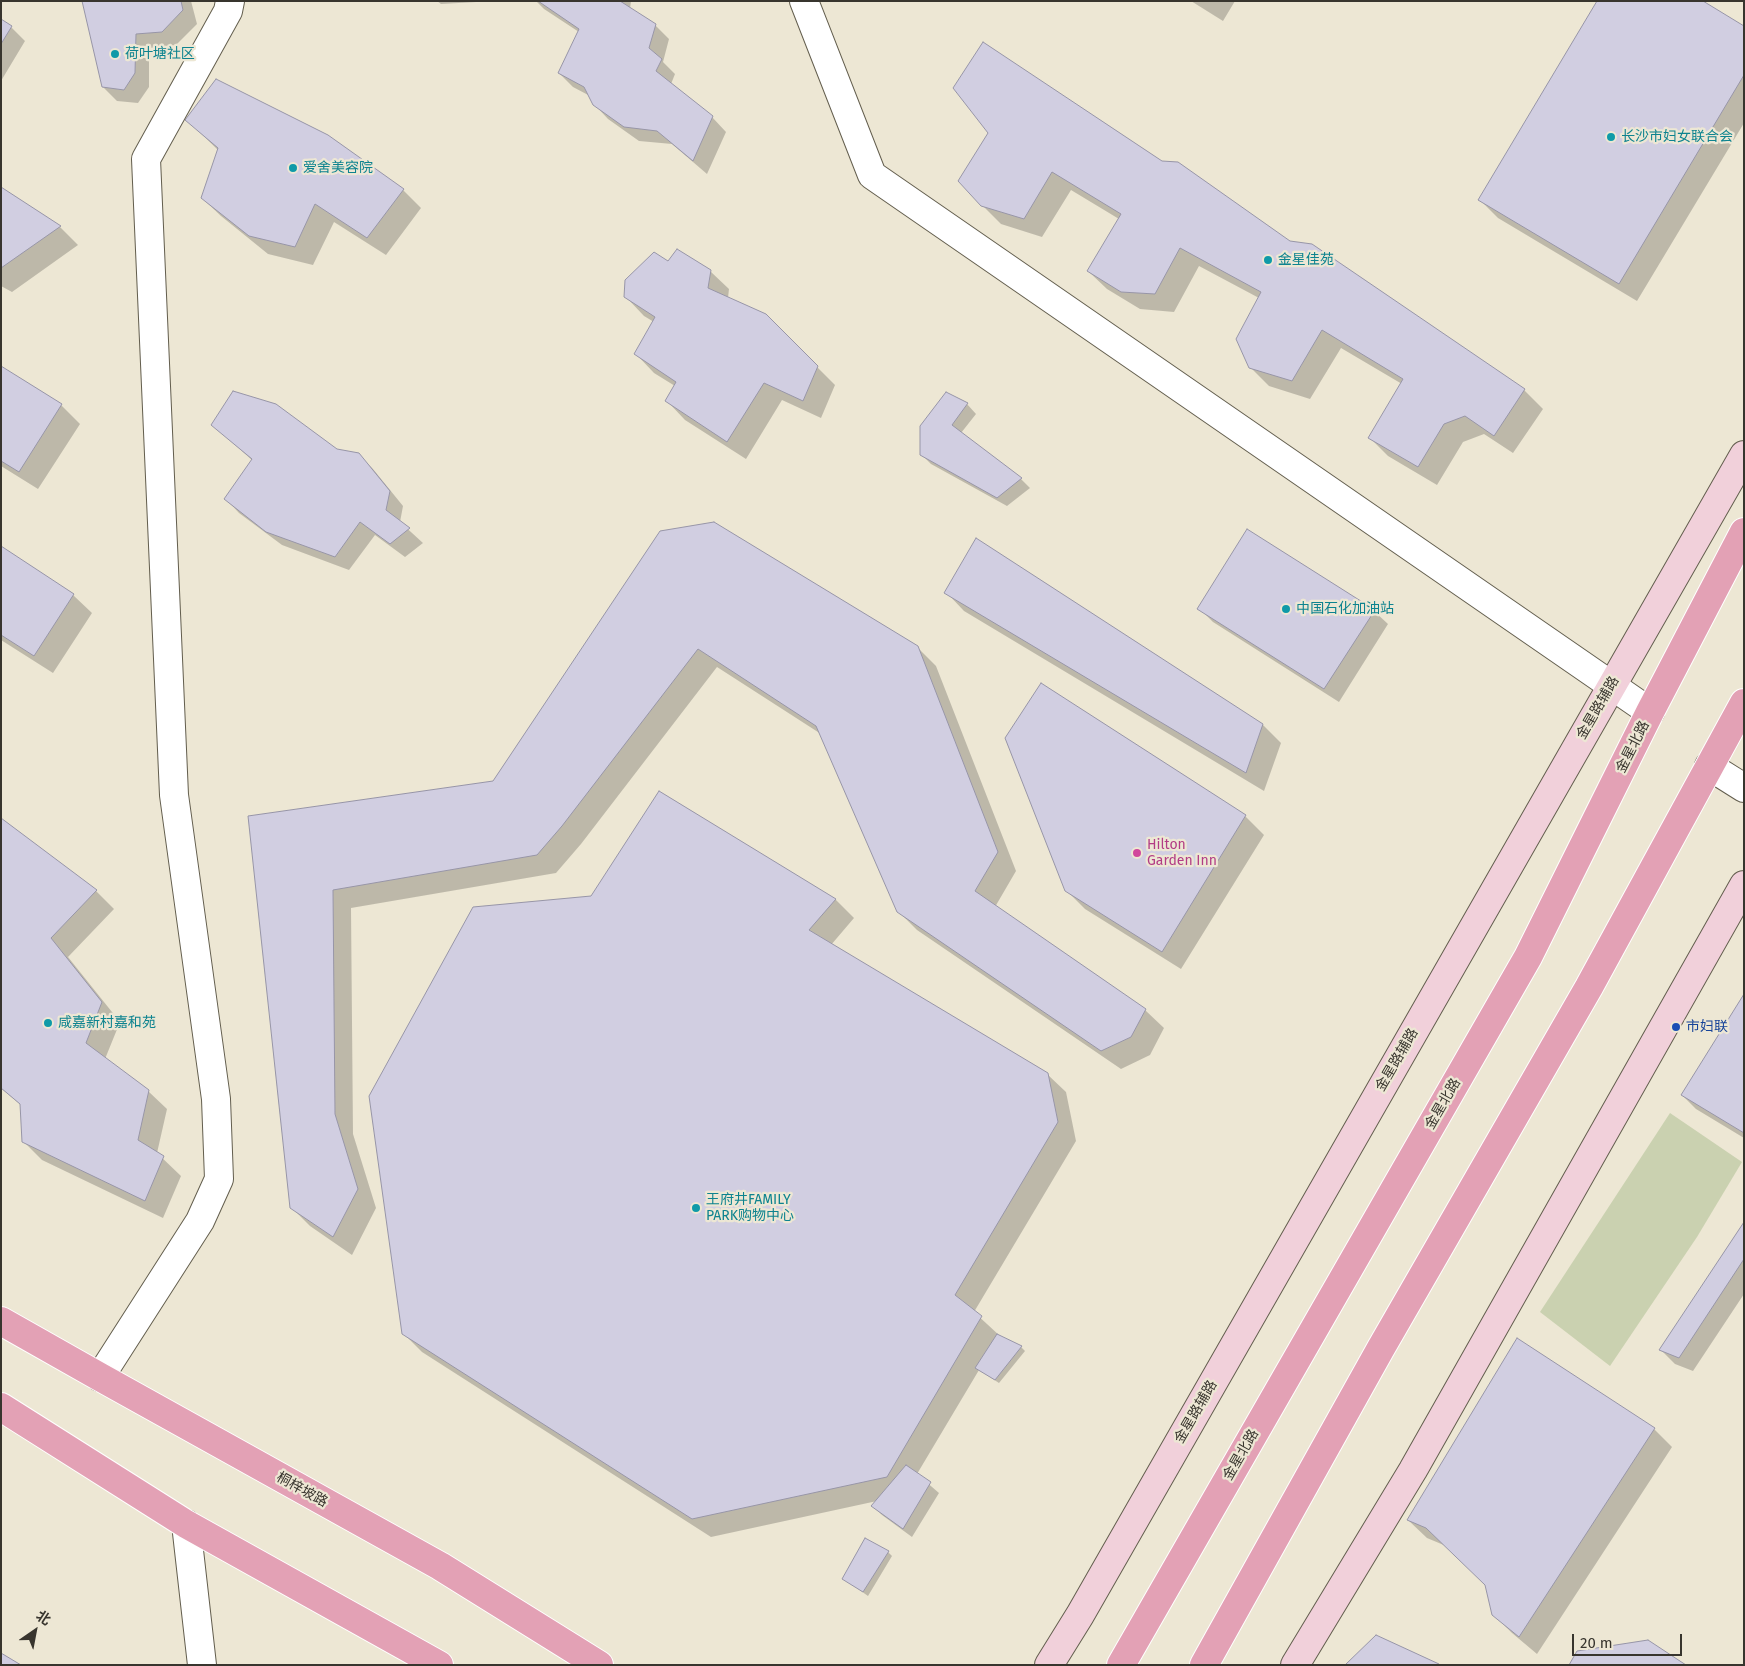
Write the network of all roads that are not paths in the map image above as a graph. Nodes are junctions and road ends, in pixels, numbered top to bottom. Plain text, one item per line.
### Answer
1 (230, 1) edge
2 (804, 1) edge
3 (1744, 455) edge
4 (1744, 532) edge
5 (1611, 685) junction
6 (1744, 703) edge
7 (1650, 712) junction
8 (1709, 766) junction
9 (1744, 788) edge
10 (1744, 884) edge
11 (1, 1320) edge
12 (100, 1377) junction
13 (1, 1407) edge
14 (186, 1524) junction
15 (202, 1665) edge
16 (439, 1665) edge
17 (599, 1665) edge
18 (1049, 1665) edge
19 (1121, 1665) edge
20 (1204, 1665) edge
21 (1295, 1665) edge

1 - 12 street
2 - 5 street
3 - 5 street, 金星路辅路
4 - 7 main road, 金星北路
5 - 7 street
5 - 18 street, 金星路辅路
6 - 8 main road
7 - 19 main road, 金星北路
8 - 9 street
8 - 20 main road
10 - 21 street
11 - 12 main road, 桐梓坡路
12 - 17 main road, 桐梓坡路
13 - 14 main road
14 - 15 street
14 - 16 main road

